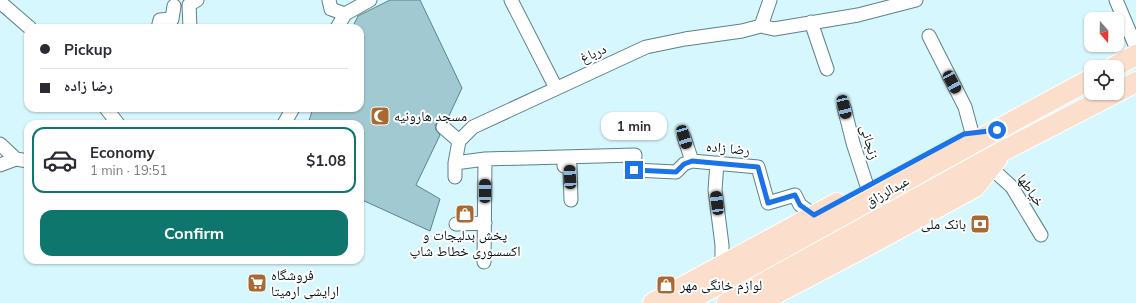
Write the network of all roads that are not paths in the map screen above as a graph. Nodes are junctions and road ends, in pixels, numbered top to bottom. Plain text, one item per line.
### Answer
1 (329, 0) edge
2 (370, 0) edge
3 (511, 0) edge
4 (770, 0) edge
5 (916, 0) edge
6 (1116, 0) edge
7 (0, 2) edge
8 (174, 3) edge
9 (193, 3) edge
10 (345, 14) junction
11 (812, 22) junction
12 (25, 24) edge
13 (159, 24) edge
14 (190, 24) edge
15 (339, 24) edge
16 (761, 26) junction
17 (929, 36) dead end
18 (1136, 47) edge
19 (1136, 55) edge
20 (1124, 62) edge
21 (827, 69) dead end
22 (1136, 82) edge
23 (1084, 83) edge
24 (556, 88) junction
25 (1124, 89) edge
26 (1102, 100) edge
27 (844, 107) dead end
28 (444, 127) dead end
29 (997, 130) junction
30 (972, 133) junction
31 (684, 137) dead end
32 (459, 141) junction
33 (0, 144) edge
34 (1003, 151) junction
35 (564, 157) junction
36 (485, 159) junction
37 (22, 160) edge
38 (692, 161) junction
39 (455, 163) junction
40 (717, 164) junction
41 (0, 165) edge
42 (990, 167) junction
43 (455, 177) dead end
44 (867, 186) junction
45 (571, 200) dead end
46 (814, 215) junction
47 (485, 223) junction
48 (456, 224) dead end
49 (1041, 235) dead end
50 (484, 262) dead end
51 (722, 265) junction
52 (653, 303) edge
53 (684, 303) edge
54 (727, 303) edge
55 (758, 303) edge

1 - 10 street
2 - 10 street
3 - 24 street
4 - 16 street
5 - 11 street
6 - 18 street
7 - 12 street
8 - 9 street
8 - 13 street
9 - 14 street
10 - 15 street
11 - 16 street, درباغ
11 - 21 street
16 - 24 street, درباغ
17 - 30 street
19 - 20 main road
22 - 25 main road, عبدالرزاق
23 - 29 main road, عبدالرزاق
24 - 32 street, درباغ
26 - 34 main road, عبدالرزاق
27 - 44 street, زنجانی
28 - 32 street
29 - 30 main road
29 - 53 main road, عبدالرزاق
30 - 44 main road
31 - 38 street
32 - 39 street
33 - 37 street
34 - 42 main road
34 - 54 main road, عبدالرزاق
35 - 36 street, رضا زاده
35 - 38 street, رضا زاده
35 - 45 street
36 - 39 street, رضا زاده
36 - 47 street
37 - 41 street
38 - 40 street, رضا زاده
39 - 43 street
40 - 46 street, رضا زاده
40 - 51 street
42 - 49 street, خیاطها
42 - 55 main road
44 - 46 main road
46 - 51 main road
47 - 48 street
47 - 50 street
51 - 52 main road

